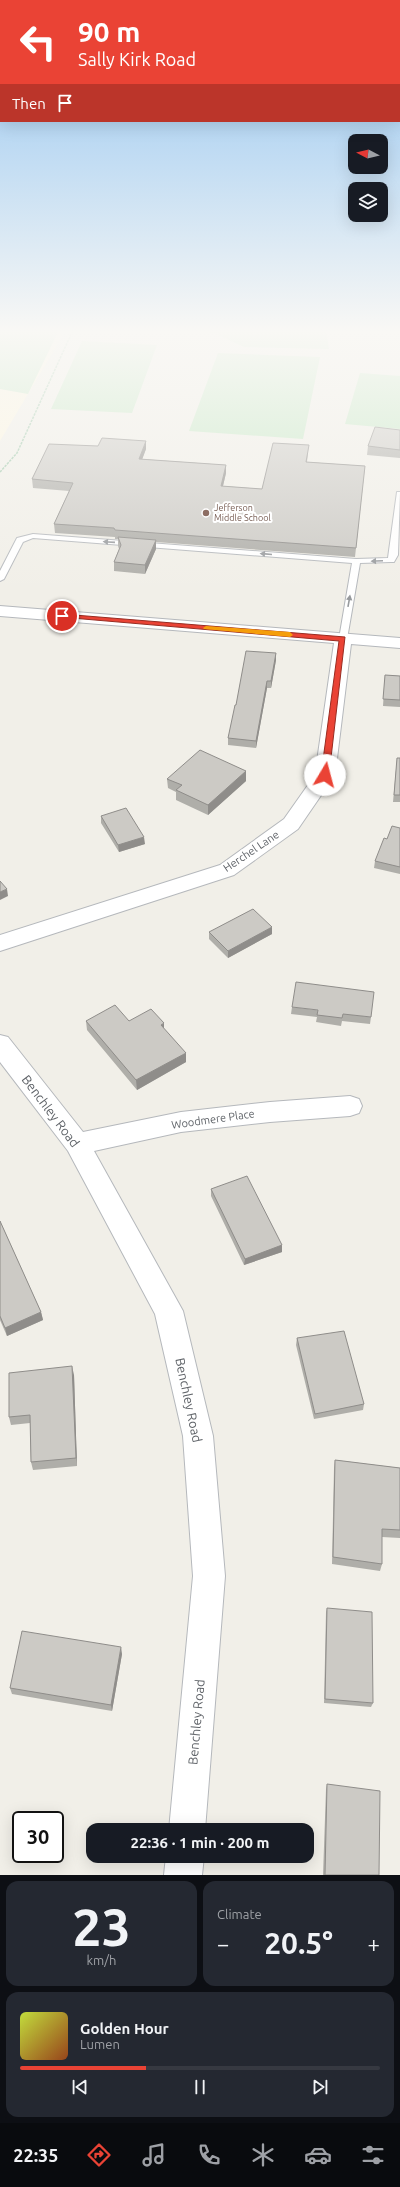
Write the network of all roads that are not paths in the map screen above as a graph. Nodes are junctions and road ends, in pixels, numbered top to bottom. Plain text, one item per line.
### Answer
1 (400, 494) edge
2 (356, 561) junction
3 (0, 579) edge
4 (0, 611) edge
5 (342, 639) junction
6 (400, 643) edge
7 (0, 943) edge
8 (0, 1044) edge
9 (350, 1106) dead end
10 (77, 1144) junction
11 (188, 1823) edge
12 (184, 1863) edge
13 (183, 1875) edge

1 -> 2 lane
2 -> 3 lane
5 -> 2 lane
4 - 5 street
5 - 6 street
5 - 7 street, Herchel Lane
8 - 10 street, Benchley Road
9 - 10 street, Woodmere Place
10 - 11 street, Benchley Road
12 - 13 street

